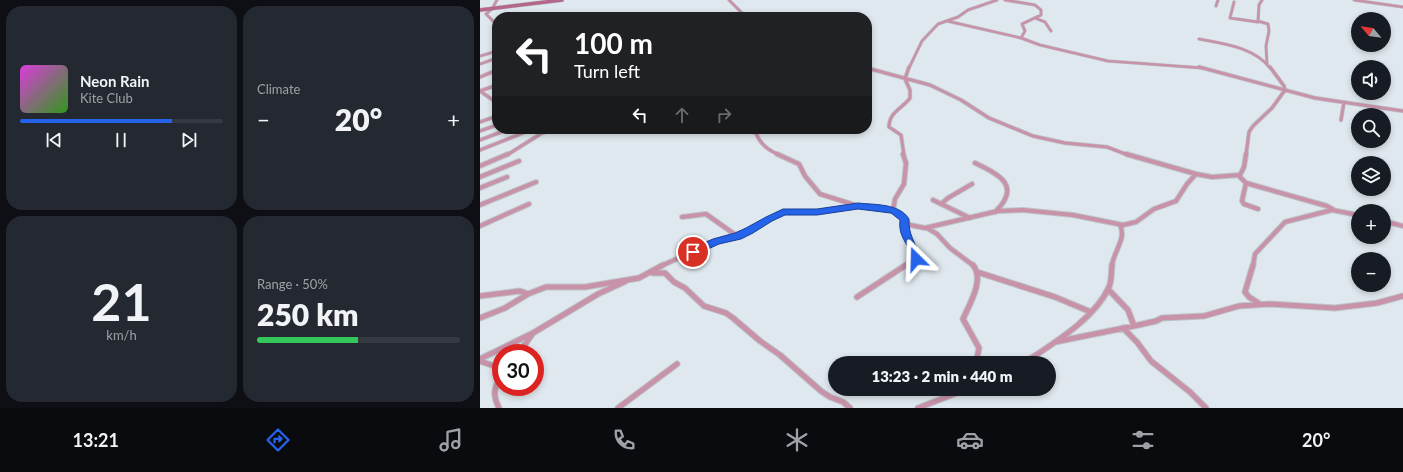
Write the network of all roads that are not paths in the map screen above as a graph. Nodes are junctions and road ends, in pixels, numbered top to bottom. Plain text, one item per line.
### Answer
1 (497, 0) edge
2 (562, 0) edge
3 (729, 0) edge
4 (997, 0) edge
5 (1005, 0) edge
6 (1218, 0) edge
7 (1262, 0) edge
8 (1354, 0) edge
9 (1234, 2) dead end
10 (1216, 6) dead end
11 (1403, 7) edge
12 (492, 9) junction
13 (480, 10) edge
14 (741, 12) edge
15 (1035, 18) junction
16 (492, 20) edge
17 (947, 21) junction
18 (1258, 22) junction
19 (1051, 31) dead end
20 (1021, 38) junction
21 (1199, 39) dead end
22 (492, 52) edge
23 (480, 56) edge
24 (492, 60) edge
25 (480, 64) edge
26 (1267, 64) junction
27 (872, 69) edge
28 (492, 72) edge
29 (480, 77) edge
30 (905, 79) junction
31 (492, 87) edge
32 (1285, 90) junction
33 (480, 91) edge
34 (492, 99) edge
35 (1344, 102) junction
36 (1403, 111) edge
37 (492, 118) edge
38 (1341, 120) dead end
39 (480, 122) edge
40 (492, 127) edge
41 (480, 131) edge
42 (496, 134) edge
43 (521, 134) edge
44 (540, 134) edge
45 (756, 134) edge
46 (480, 140) edge
47 (480, 150) edge
48 (519, 161) dead end
49 (975, 163) dead end
50 (480, 166) edge
51 (1196, 174) junction
52 (1239, 176) junction
53 (480, 177) edge
54 (507, 177) dead end
55 (536, 182) dead end
56 (1246, 183) junction
57 (972, 184) dead end
58 (480, 188) edge
59 (933, 200) dead end
60 (529, 204) dead end
61 (941, 204) junction
62 (480, 205) edge
63 (858, 206) junction
64 (1258, 208) dead end
65 (893, 210) junction
66 (1334, 210) junction
67 (995, 212) junction
68 (1351, 214) edge
69 (682, 217) dead end
70 (970, 218) junction
71 (905, 219) junction
72 (1391, 223) edge
73 (480, 226) edge
74 (1120, 226) junction
75 (1403, 226) edge
76 (925, 228) junction
77 (737, 236) junction
78 (977, 272) junction
79 (647, 275) junction
80 (628, 280) junction
81 (1108, 289) junction
82 (528, 294) junction
83 (480, 296) edge
84 (1403, 296) edge
85 (858, 298) dead end
86 (1261, 304) junction
87 (1091, 312) junction
88 (480, 318) edge
89 (1134, 326) junction
90 (1123, 328) junction
91 (532, 332) junction
92 (1055, 342) junction
93 (526, 344) edge
94 (977, 356) edge
95 (1034, 356) edge
96 (480, 360) edge
97 (677, 364) dead end
98 (492, 365) edge
99 (494, 396) edge
100 (954, 396) edge
101 (499, 408) edge
102 (618, 408) edge
103 (850, 408) edge
104 (918, 408) edge
105 (1206, 408) edge

1 - 12 street
2 - 12 street
3 - 14 street
4 - 17 street
5 - 15 street
6 - 10 street
7 - 18 street
8 - 11 street
9 - 18 street
12 - 13 street
12 - 16 street
15 - 19 street
15 - 20 street
17 - 20 street
17 - 30 street
18 - 26 street
20 - 32 street
21 - 26 street
22 - 23 street
24 - 25 street
26 - 32 street
27 - 30 street
28 - 29 street
30 - 51 street
30 - 65 street
31 - 33 street
32 - 35 street
32 - 52 street
33 - 34 street
35 - 36 street
35 - 38 street
37 - 39 street
40 - 41 street
42 - 46 street
43 - 47 street
44 - 50 street
45 - 63 street
48 - 53 street
49 - 67 street
51 - 52 street
51 - 74 street
52 - 56 street
54 - 58 street
55 - 62 street
56 - 64 street
56 - 66 street
57 - 61 street
59 - 61 street
60 - 73 street
61 - 70 street
63 - 65 street
63 - 77 street
65 - 71 street
66 - 68 street
66 - 86 street
67 - 70 street
67 - 74 street
69 - 77 street
70 - 76 street
71 - 76 street
71 - 85 street
72 - 75 street
74 - 81 street
76 - 78 street
77 - 79 street
78 - 87 street
78 - 94 street
79 - 80 street
79 - 103 street
80 - 82 street
80 - 91 street
81 - 87 street
81 - 89 street
82 - 83 street
82 - 88 street
84 - 86 street
86 - 89 street
87 - 92 street
89 - 90 street
90 - 92 street
90 - 105 street
91 - 93 street
91 - 96 street
92 - 95 street
96 - 98 street
97 - 102 street
99 - 101 street
100 - 104 street

